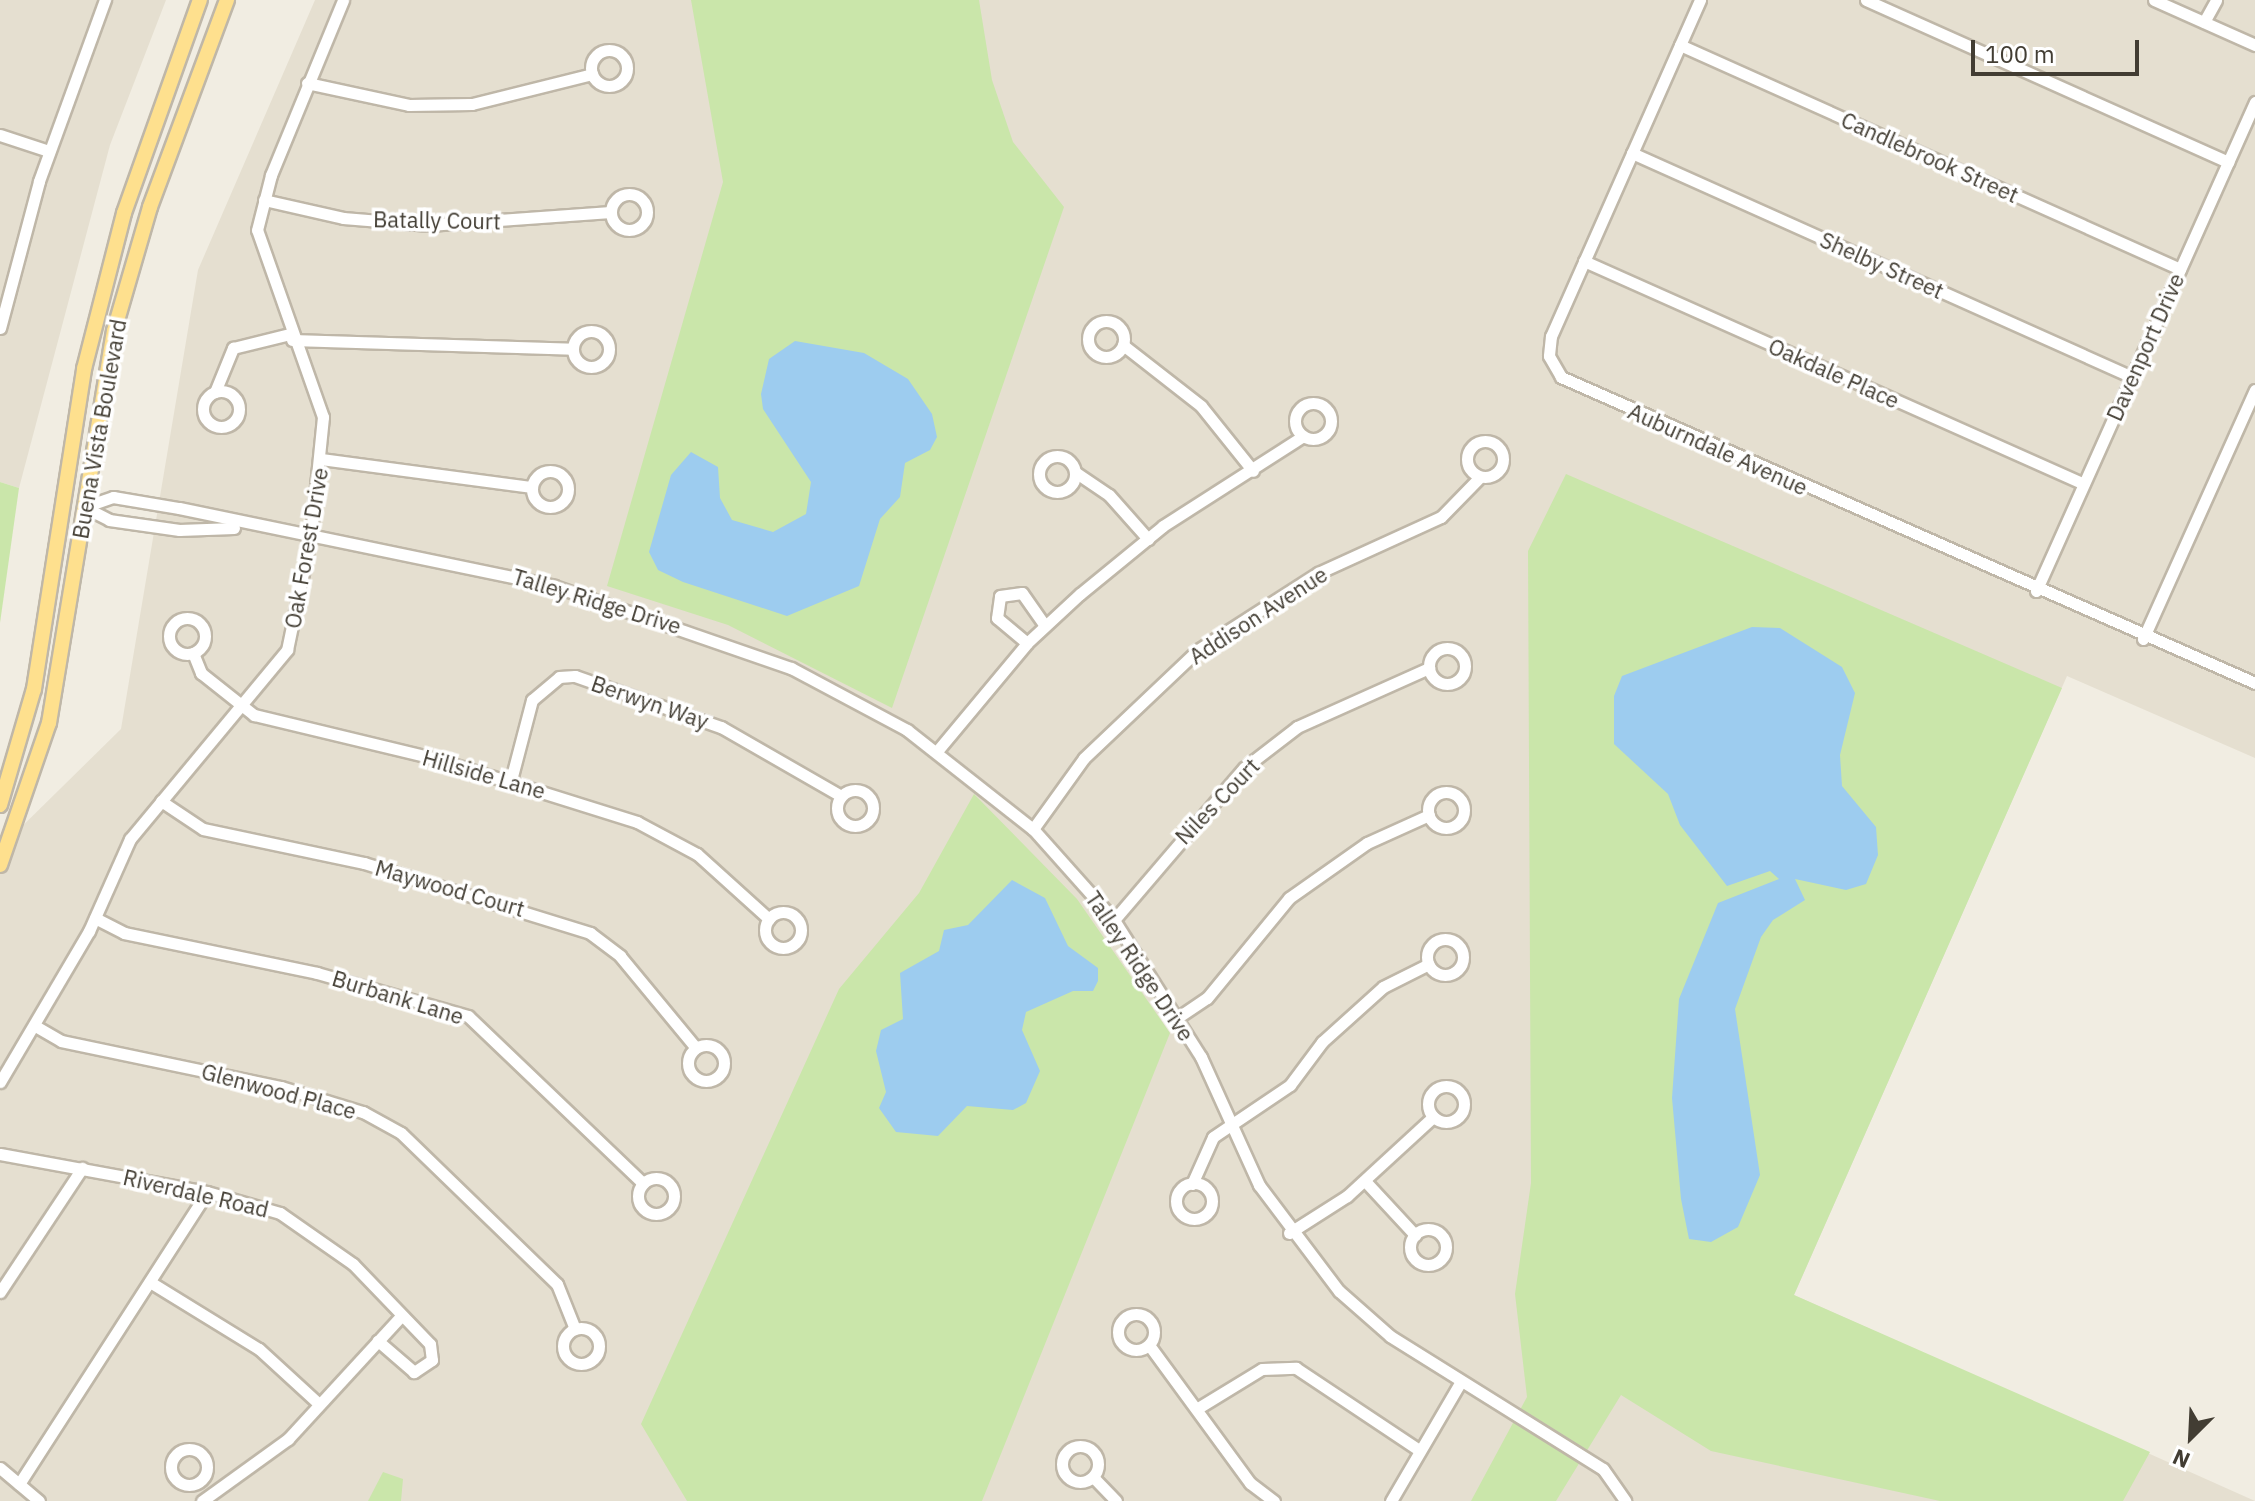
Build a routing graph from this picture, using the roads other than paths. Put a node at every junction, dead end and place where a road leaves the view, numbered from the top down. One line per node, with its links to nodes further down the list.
1 (105, 0): 16 (street)
2 (200, 0): 37 (main road, Buena Vista Boulevard)
3 (227, 0): 38 (main road, Buena Vista Boulevard)
4 (343, 0): 13 (street, Oak Forest Drive)
5 (1700, 0): 10 (street, Auburndale Avenue)
6 (1866, 0): 18 (street)
7 (2154, 0): 9 (street)
8 (2216, 0): 9 (street)
9 (2204, 22): 11 (street)
10 (1680, 45): 17 (street, Auburndale Avenue); 22 (street, Candlebrook Street)
11 (2255, 45)
12 (592, 74): 13 (street)
13 (307, 83): 19 (street, Oak Forest Drive)
14 (2255, 102): 18 (street, Davenport Drive)
15 (0, 135): 16 (street)
16 (49, 151): 23 (street)
17 (1632, 153): 21 (street, Auburndale Avenue); 27 (street, Shelby Street)
18 (2228, 162): 22 (street, Davenport Drive)
19 (264, 200): 20 (street, Batally Court); 24 (street, Oak Forest Drive)
20 (611, 212)
21 (1584, 261): 35 (street, Oakdale Place); 42 (street, Auburndale Avenue)
22 (2180, 269): 27 (street, Davenport Drive)
23 (0, 328)
24 (291, 337): 26 (street); 29 (street); 31 (street, Oak Forest Drive)
25 (1123, 345): 32 (street)
26 (573, 349)
27 (2132, 377): 35 (street, Davenport Drive)
28 (2255, 390): 44 (street)
29 (215, 392)
30 (1303, 436): 32 (street)
31 (321, 459): 36 (street); 40 (street, Oak Forest Drive)
32 (1253, 471): 41 (street)
33 (1075, 472): 41 (street)
34 (1480, 477): 56 (street, Addison Avenue)
35 (2084, 484): 42 (street, Davenport Drive)
36 (532, 487)
37 (59, 504): 38 (main road); 54 (main road, Buena Vista Boulevard)
38 (84, 507): 39 (street, Talley Ridge Drive); 39 (street, Talley Ridge Drive); 57 (main road, Buena Vista Boulevard)
39 (247, 527): 40 (street, Talley Ridge Drive)
40 (311, 535): 49 (street, Oak Forest Drive); 50 (street, Talley Ridge Drive)
41 (1148, 539): 43 (street)
42 (2036, 591): 44 (street, Auburndale Avenue)
43 (1044, 625): 45 (street); 45 (street)
44 (2143, 639): 48 (street, Auburndale Avenue)
45 (1027, 643): 50 (street)
46 (193, 653): 49 (street, Hillside Lane)
47 (1429, 668): 60 (street, Niles Court)
48 (2254, 680)
49 (242, 706): 51 (street, Hillside Lane); 53 (street, Oak Forest Drive)
50 (938, 750): 56 (street, Talley Ridge Drive)
51 (511, 780): 52 (street, Berwyn Way); 59 (street, Hillside Lane)
52 (841, 796)
53 (161, 801): 58 (street, Oak Forest Drive); 64 (street, Maywood Court)
54 (0, 805)
55 (1429, 815): 62 (street)
56 (1033, 829): 60 (street, Talley Ridge Drive)
57 (0, 865)
58 (95, 918): 63 (street, Oak Forest Drive); 71 (street, Burbank Lane)
59 (769, 919)
60 (1114, 920): 62 (street, Talley Ridge Drive)
61 (1429, 964): 67 (street)
62 (1177, 1018): 67 (street, Talley Ridge Drive)
63 (37, 1027): 65 (street, Oak Forest Drive); 79 (street, Glenwood Place)
64 (696, 1048)
65 (0, 1082)
66 (1433, 1117): 70 (street)
67 (1230, 1125): 72 (street); 74 (street, Talley Ridge Drive)
68 (0, 1154): 69 (street, Riverdale Road)
69 (82, 1168): 73 (street, Riverdale Road); 77 (street)
70 (1365, 1181): 74 (street); 75 (street)
71 (643, 1183)
72 (1192, 1184)
73 (207, 1192): 76 (street); 78 (street, Riverdale Road)
74 (1289, 1233): 82 (street, Talley Ridge Drive)
75 (1415, 1235)
76 (150, 1282): 83 (street); 89 (street)
77 (0, 1292)
78 (400, 1317): 80 (street); 80 (street)
79 (575, 1329)
80 (378, 1341): 83 (street)
81 (1149, 1345): 84 (street)
82 (1460, 1383): 85 (street); 95 (street, Talley Ridge Drive)
83 (319, 1404): 90 (street)
84 (1198, 1408): 85 (street); 93 (street)
85 (1419, 1450): 94 (street)
86 (0, 1468): 89 (street)
87 (1093, 1477): 92 (street)
88 (198, 1483): 90 (street)
89 (19, 1484): 91 (street)
90 (203, 1500)
91 (39, 1501)
92 (1116, 1501)
93 (1274, 1501)
94 (1391, 1501)
95 (1625, 1501)

